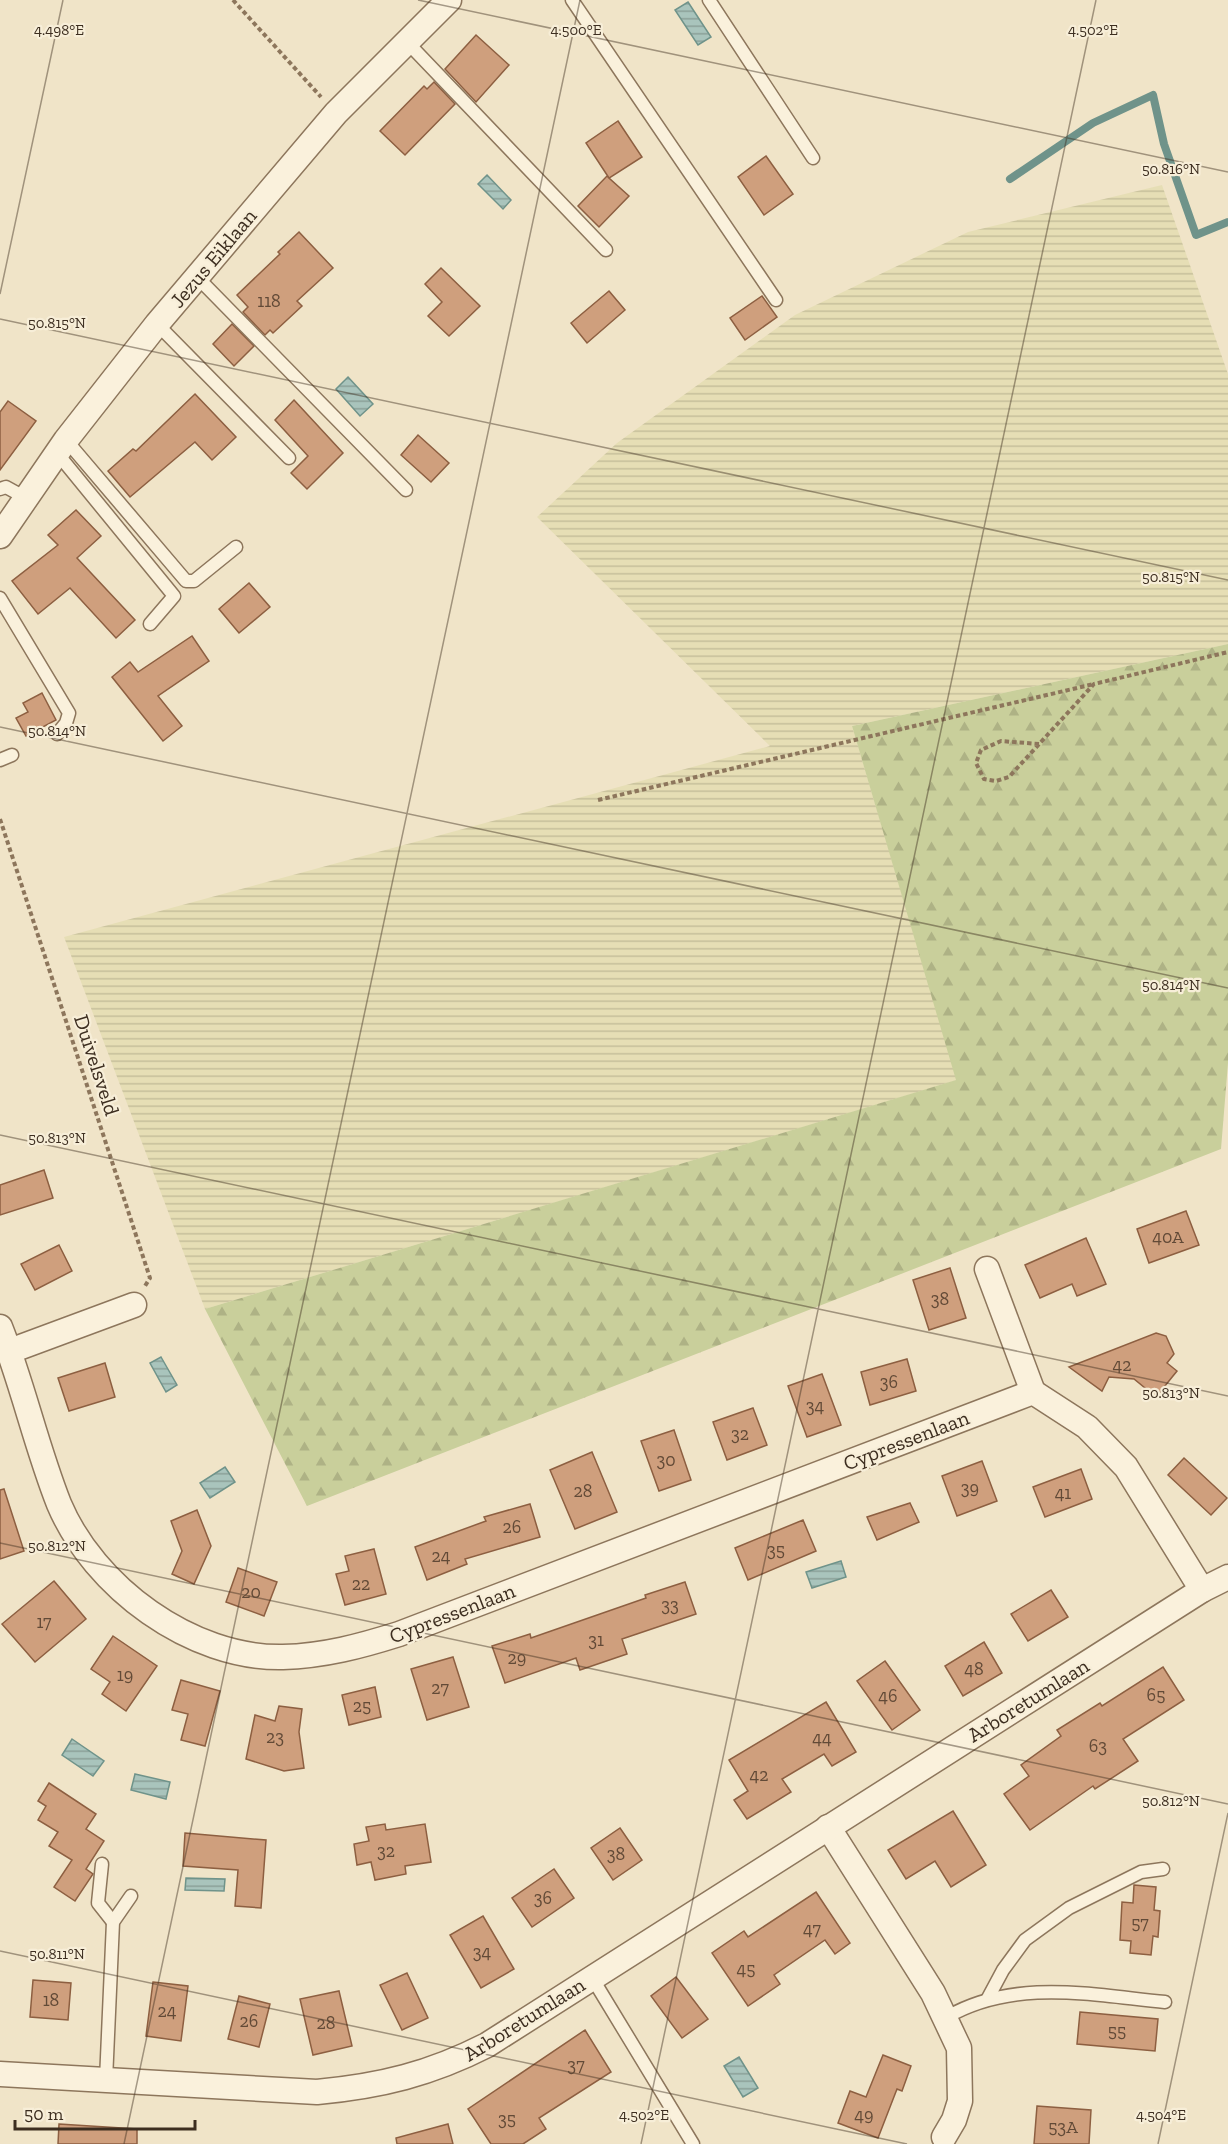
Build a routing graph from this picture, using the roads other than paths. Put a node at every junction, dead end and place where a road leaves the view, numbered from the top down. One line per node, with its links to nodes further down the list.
1 (449, 0): 4 (street, Jezus Eiklaan)
2 (572, 0): 8 (lane)
3 (710, 0): 5 (lane)
4 (407, 42): 6 (lane); 7 (street, Jezus Eiklaan)
5 (813, 158)
6 (606, 250)
7 (197, 277): 9 (street, Jezus Eiklaan); 13 (lane)
8 (776, 300)
9 (158, 324): 10 (street, Jezus Eiklaan); 11 (lane)
10 (61, 447): 14 (street, Jezus Eiklaan); 16 (lane); 18 (lane)
11 (289, 458)
12 (0, 489): 14 (lane)
13 (406, 490)
14 (26, 498): 15 (street, Jezus Eiklaan)
15 (0, 536)
16 (236, 547)
17 (0, 598): 19 (lane)
18 (150, 624)
19 (57, 734)
20 (12, 755): 21 (lane)
21 (0, 760)
22 (987, 1269): 26 (street)
23 (134, 1305): 25 (street)
24 (0, 1327): 25 (street, Cypressenlaan)
25 (9, 1351): 26 (street, Cypressenlaan)
26 (1033, 1392): 28 (street)
27 (1228, 1577): 28 (street, Arboretumlaan)
28 (1202, 1590): 29 (street, Arboretumlaan)
29 (828, 1827): 34 (street, Arboretumlaan); 37 (street)
30 (102, 1864): 33 (lane)
31 (1163, 1869): 35 (lane)
32 (131, 1896): 33 (lane)
33 (113, 1922): 39 (lane)
34 (591, 1976): 39 (street, Arboretumlaan); 41 (lane)
35 (988, 1998): 36 (lane); 37 (lane)
36 (1165, 2002)
37 (947, 2017): 40 (street)
38 (0, 2074): 39 (street, Arboretumlaan)
39 (106, 2080)
40 (944, 2137)
41 (693, 2144)

